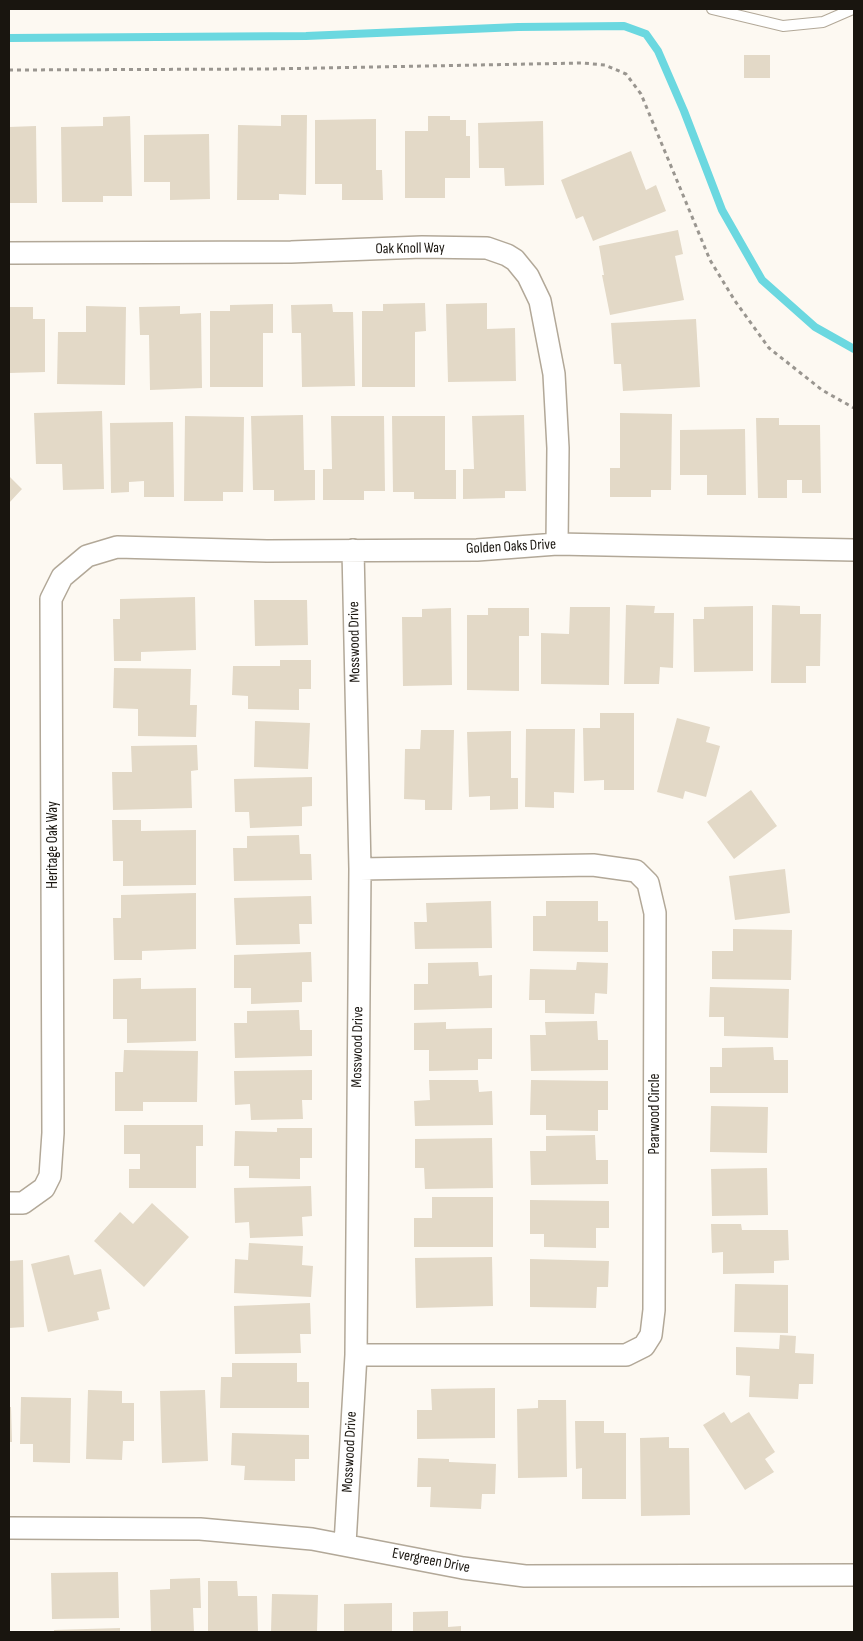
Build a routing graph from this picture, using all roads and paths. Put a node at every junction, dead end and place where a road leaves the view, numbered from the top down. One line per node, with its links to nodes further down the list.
1 (712, 9): 2 (lane)
2 (853, 9)
3 (9, 70): 5 (path)
4 (9, 253): 6 (street, Oak Knoll Way)
5 (854, 408)
6 (557, 544): 8 (street, Golden Oaks Drive); 9 (street, Golden Oaks Drive)
7 (168, 549): 8 (street, Golden Oaks Drive); 11 (street, Heritage Oak Way)
8 (353, 550): 10 (street, Mosswood Drive)
9 (854, 550)
10 (360, 869): 12 (street, Mosswood Drive); 12 (street, Pearwood Circle)
11 (9, 1203)
12 (356, 1355): 14 (street, Mosswood Drive)
13 (9, 1528): 14 (street, Evergreen Drive)
14 (345, 1544): 15 (street, Evergreen Drive)
15 (854, 1575)

